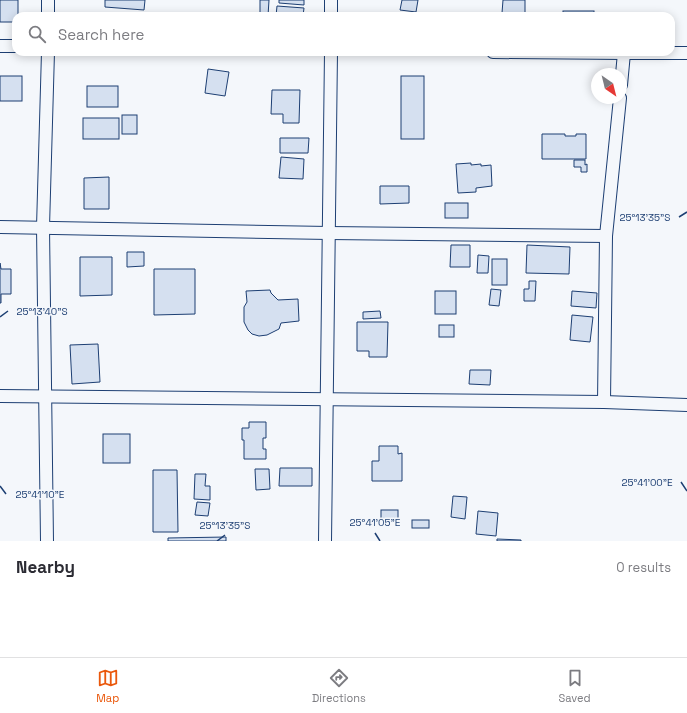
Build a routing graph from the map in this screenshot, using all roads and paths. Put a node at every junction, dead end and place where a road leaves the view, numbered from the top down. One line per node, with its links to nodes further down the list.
1 (48, 0): 3 (street)
2 (331, 0): 4 (street)
3 (48, 12)
4 (331, 12)
5 (0, 46): 6 (street)
6 (12, 46)
7 (675, 53): 8 (street)
8 (687, 53)
9 (48, 56): 15 (street)
10 (331, 56): 16 (street)
11 (624, 56): 12 (street)
12 (623, 68)
13 (619, 104): 17 (street)
14 (0, 227): 15 (street)
15 (43, 228): 16 (street); 19 (street)
16 (329, 233): 17 (street); 20 (street)
17 (606, 236): 21 (street)
18 (0, 396): 19 (street)
19 (45, 397): 20 (street); 23 (street)
20 (328, 400): 21 (street); 24 (street)
21 (604, 402): 22 (street)
22 (687, 405)
23 (47, 541)
24 (325, 541)

